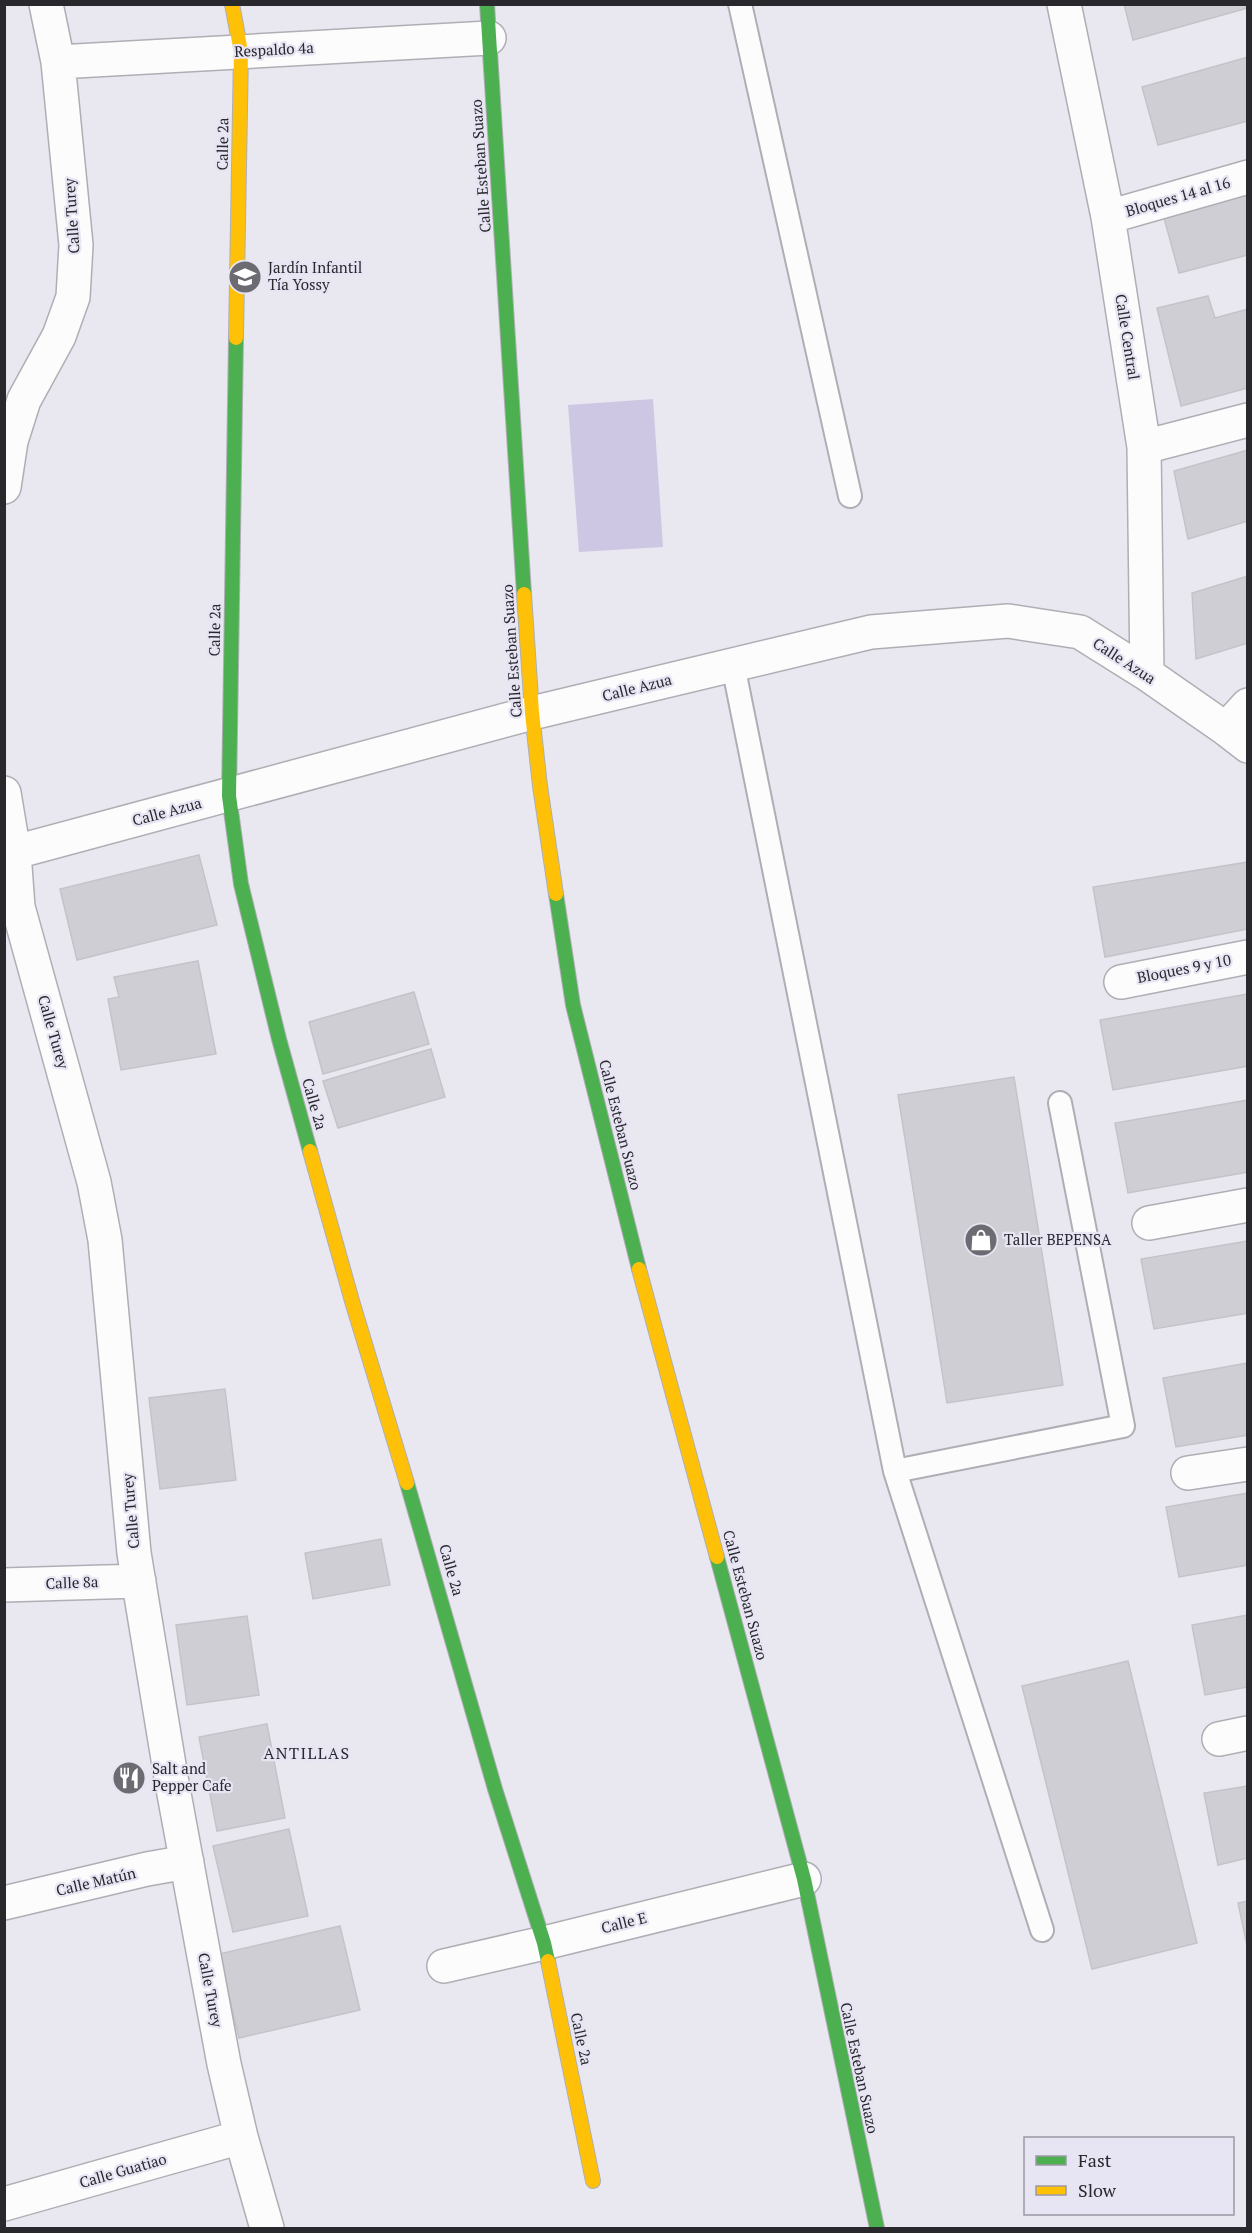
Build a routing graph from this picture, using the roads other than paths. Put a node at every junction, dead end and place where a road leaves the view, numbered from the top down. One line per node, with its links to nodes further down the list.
1 (46, 4): 8 (street, Calle Turey)
2 (232, 4): 7 (street, Calle 2a)
3 (487, 4): 6 (street, Calle Esteban Suazo)
4 (740, 4): 14 (lane)
5 (1064, 4): 10 (street, Calle Central)
6 (489, 38): 7 (street, Respaldo 4a); 18 (street, Calle Esteban Suazo)
7 (242, 52): 8 (street, Respaldo 4a); 21 (street, Calle 2a)
8 (58, 62): 13 (street, Calle Turey)
9 (1248, 177): 10 (street, Bloques 14 al 16)
10 (1108, 218): 12 (street, Calle Central)
11 (1248, 420): 12 (street)
12 (1144, 447): 16 (street, Calle Central)
13 (4, 487)
14 (850, 496)
15 (733, 665): 16 (street, Calle Azua); 18 (street, Calle Azua); 29 (lane)
16 (1147, 674): 19 (street, Calle Azua)
17 (1248, 705): 19 (street)
18 (532, 713): 21 (street, Calle Azua); 34 (street, Calle Esteban Suazo)
19 (1237, 738)
20 (4, 793): 22 (street, Calle Turey)
21 (229, 796): 22 (street, Calle Azua); 37 (street, Calle 2a)
22 (9, 854): 31 (street, Calle Turey)
23 (1248, 957): 24 (street, Bloques 9 y 10)
24 (1121, 982)
25 (1060, 1103): 29 (lane)
26 (1248, 1205): 27 (street)
27 (1149, 1223)
28 (1248, 1464): 30 (street)
29 (896, 1471): 36 (lane)
30 (1188, 1473)
31 (139, 1581): 32 (street, Calle 8a); 33 (street, Calle Turey)
32 (4, 1585)
33 (187, 1862): 35 (street, Calle Matún); 39 (street, Calle Turey)
34 (804, 1879): 37 (street, Calle E); 43 (street, Calle Esteban Suazo)
35 (4, 1904)
36 (1042, 1930)
37 (544, 1943): 38 (street, Calle E); 40 (street, Calle 2a)
38 (444, 1966)
39 (241, 2137): 41 (street, Calle Guatiao); 42 (street, Calle Turey)
40 (593, 2181)
41 (4, 2204)
42 (267, 2229)
43 (877, 2229)

